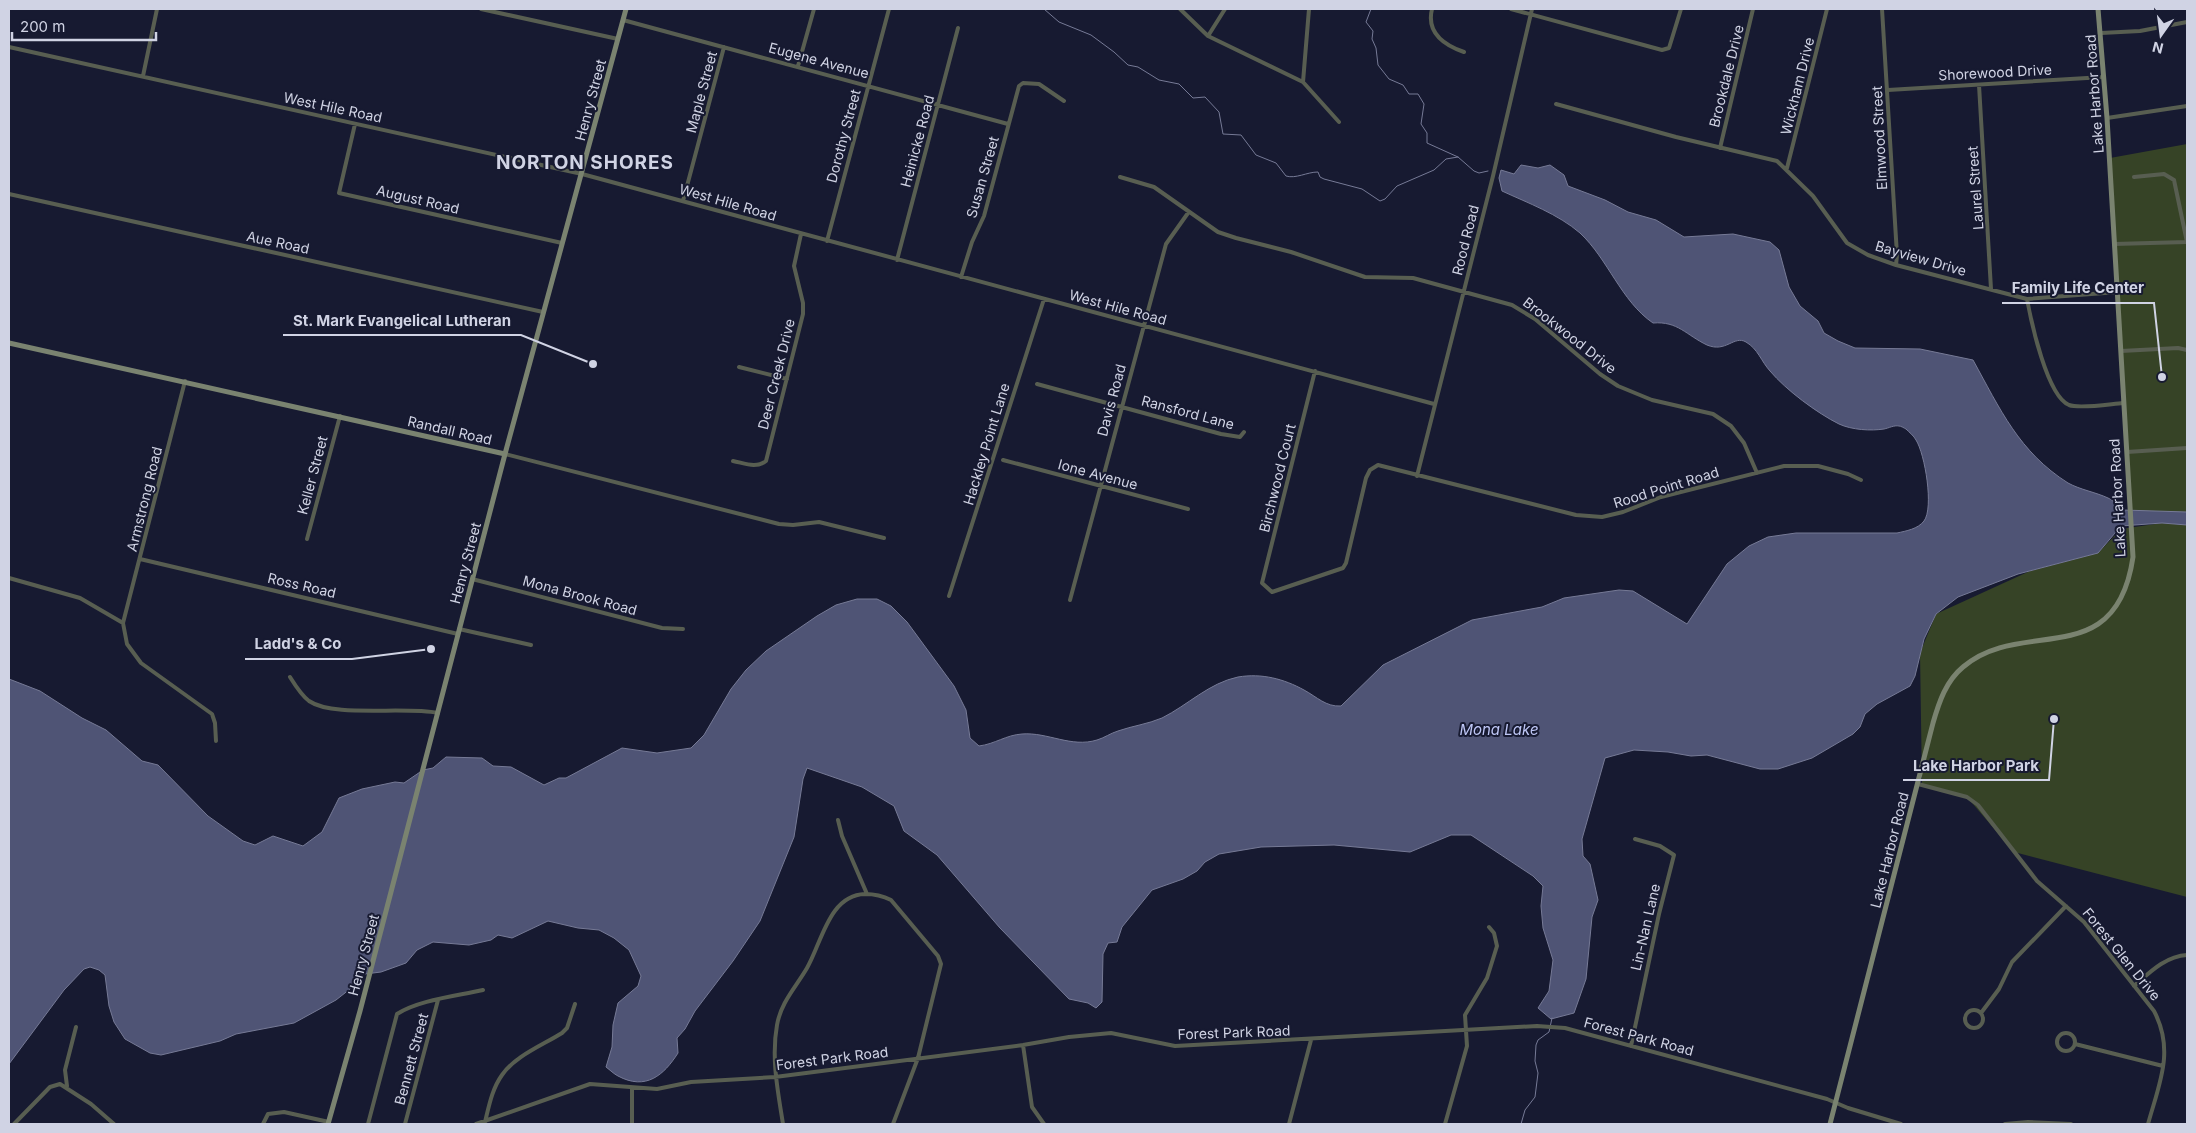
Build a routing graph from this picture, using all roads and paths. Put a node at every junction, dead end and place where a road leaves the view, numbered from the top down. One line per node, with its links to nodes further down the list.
1 (157, 9): 27 (street)
2 (481, 9): 22 (street)
3 (626, 9): 17 (street, Henry Street)
4 (814, 9): 26 (street)
5 (889, 9): 30 (street, Dorothy Street)
6 (1180, 9): 21 (street)
7 (1225, 9): 21 (street)
8 (1309, 9): 29 (street)
9 (1432, 9): 25 (street)
10 (1511, 9): 16 (street)
11 (1680, 9): 16 (street)
12 (1754, 9): 41 (street, Brookdale Drive)
13 (1827, 9): 42 (street, Wickham Drive)
14 (1882, 9): 32 (street, Elmwood Street)
15 (2098, 9): 20 (street, Lake Harbor Road)
16 (1531, 11): 58 (street, Rood Road)
17 (623, 20): 22 (street, Henry Street); 24 (street, Eugene Avenue)
18 (2187, 22): 20 (street)
19 (958, 28): 35 (street, Heinicke Road)
20 (2101, 33): 28 (street, Lake Harbor Road)
21 (1208, 36): 29 (street)
22 (618, 39): 43 (street, Henry Street)
23 (9, 47): 27 (street, West Hile Road)
24 (724, 47): 26 (street, Eugene Avenue); 47 (street, Maple Street)
25 (1464, 52)
26 (798, 66): 30 (street, Eugene Avenue)
27 (143, 76): 39 (street, West Hile Road)
28 (2104, 77): 31 (street, Shorewood Drive); 37 (street, Lake Harbor Road)
29 (1303, 82): 38 (street)
30 (869, 85): 35 (street, Eugene Avenue); 50 (street, Dorothy Street)
31 (1979, 85): 32 (street, Shorewood Drive); 57 (street, Laurel Street)
32 (1888, 90): 55 (street, Elmwood Street)
33 (1064, 101): 40 (street, Susan Street)
34 (1556, 104): 41 (street, Bayview Drive)
35 (939, 105): 40 (street, Eugene Avenue); 54 (street, Heinicke Road)
36 (2187, 106): 37 (street)
37 (2107, 118): 53 (street, Lake Harbor Road)
38 (1339, 122)
39 (355, 124): 43 (street, West Hile Road); 52 (street, August Road)
40 (1008, 124): 56 (street, Susan Street)
41 (1720, 148): 42 (street, Bayview Drive)
42 (1787, 168): 55 (street, Bayview Drive)
43 (582, 174): 47 (street, West Hile Road); 52 (street, Henry Street)
44 (1120, 177): 48 (street, Brookwood Drive)
45 (2134, 177): 51 (street)
46 (9, 194): 62 (street, Aue Road)
47 (683, 201): 49 (street, West Hile Road)
48 (1188, 213): 58 (street, Brookwood Drive); 63 (street, Davis Road)
49 (801, 234): 50 (street, West Hile Road); 69 (street, Deer Creek Drive)
50 (827, 241): 54 (street, West Hile Road)
51 (2187, 242): 53 (street)
52 (562, 243): 62 (street, Henry Street)
53 (2114, 244): 59 (street, Lake Harbor Road)
54 (897, 260): 56 (street, West Hile Road)
55 (1896, 265): 57 (street, Bayview Drive)
56 (961, 277): 60 (street, West Hile Road)
57 (1991, 289): 61 (street, Bayview Drive)
58 (1464, 290): 73 (street, Rood Road); 82 (street, Brookwood Drive)
59 (2118, 292): 61 (street, Bayview Drive); 66 (street, Lake Harbor Road)
60 (1044, 298): 63 (street, West Hile Road); 93 (street, Hackley Point Lane)
61 (2027, 299): 72 (street)
62 (543, 312): 79 (street, Henry Street)
63 (1142, 326): 68 (street, West Hile Road); 74 (street, Davis Road)
64 (9, 343): 70 (street, Randall Road)
65 (2187, 350): 66 (street)
66 (2121, 351): 72 (street, Lake Harbor Road)
67 (739, 367): 69 (street)
68 (1315, 372): 73 (street, West Hile Road); 84 (street, Birchwood Court)
69 (787, 379): 80 (street, Deer Creek Drive)
70 (185, 381): 75 (street, Randall Road); 90 (street, Armstrong Road)
71 (1037, 384): 74 (street, Ransford Lane)
72 (2123, 403): 78 (street, Lake Harbor Road)
73 (1434, 404): 83 (street, Rood Road)
74 (1121, 406): 76 (street, Ransford Lane); 86 (street, Davis Road)
75 (340, 416): 79 (street, Randall Road); 89 (street, Keller Street)
76 (1244, 432)
77 (2187, 448): 78 (street)
78 (2127, 452): 102 (street, Lake Harbor Road)
79 (505, 454): 88 (street, Randall Road); 92 (street, Henry Street)
80 (733, 460)
81 (1003, 460): 86 (street, Ione Avenue)
82 (1757, 473): 83 (street, Rood Point Road); 85 (street, Rood Point Road)
83 (1417, 476): 84 (street, Rood Point Road)
84 (1366, 478)
85 (1861, 480)
86 (1100, 486): 87 (street, Ione Avenue); 94 (street, Davis Road)
87 (1188, 509)
88 (884, 538)
89 (306, 539)
90 (140, 559): 95 (street, Armstrong Road); 97 (street, Ross Road)
91 (9, 578): 95 (street)
92 (472, 579): 96 (street, Mona Brook Road); 97 (street, Henry Street)
93 (950, 596)
94 (1070, 600)
95 (124, 622): 101 (street)
96 (683, 629)
97 (459, 631): 98 (street, Ross Road); 100 (street, Henry Street)
98 (531, 645)
99 (290, 677): 100 (street)
100 (438, 713): 127 (street, Henry Street)
101 (216, 741)
102 (1918, 784): 106 (street, Forest Glen Drive); 125 (street, Lake Harbor Road)
103 (838, 820): 105 (street)
104 (1636, 839): 119 (street, Lin-Nan Lane)
105 (867, 894): 120 (street); 122 (street)
106 (2066, 906): 109 (street, Forest Glen Drive); 113 (street)
107 (1489, 927): 115 (street)
108 (2187, 955): 109 (street)
109 (2134, 986): 121 (street, Forest Glen Drive)
110 (483, 990): 111 (street)
111 (438, 1000): 131 (street); 132 (street, Bennett Street)
112 (575, 1004): 126 (street)
113 (1981, 1013): 113 (street)
114 (76, 1027): 123 (street)
115 (1466, 1031): 116 (street, Forest Park Road); 119 (street, Forest Park Road); 139 (street)
116 (1311, 1040): 118 (street, Forest Park Road); 138 (street)
117 (2075, 1044): 117 (street); 121 (street)
118 (1023, 1045): 120 (street, Forest Park Road); 137 (street)
119 (1631, 1046): 125 (street, Forest Park Road)
120 (918, 1058): 122 (street, Forest Park Road); 136 (street)
121 (2163, 1066): 144 (street, Forest Glen Drive)
122 (775, 1077): 124 (street, Forest Park Road); 135 (street)
123 (67, 1086): 128 (street); 129 (street)
124 (632, 1088): 126 (street, Forest Park Road); 134 (street)
125 (1836, 1102): 140 (street, Lake Harbor Road); 141 (street, Forest Park Road)
126 (485, 1122): 133 (street, Forest Park Road)
127 (328, 1123): 130 (street)
128 (14, 1124)
129 (114, 1124)
130 (263, 1124)
131 (368, 1124)
132 (405, 1124)
133 (476, 1124)
134 (632, 1124)
135 (782, 1124)
136 (893, 1124)
137 (1044, 1124)
138 (1289, 1124)
139 (1445, 1124)
140 (1830, 1124)
141 (1901, 1124)
142 (2005, 1124): 143 (street)
143 (2071, 1124)
144 (2148, 1124)

